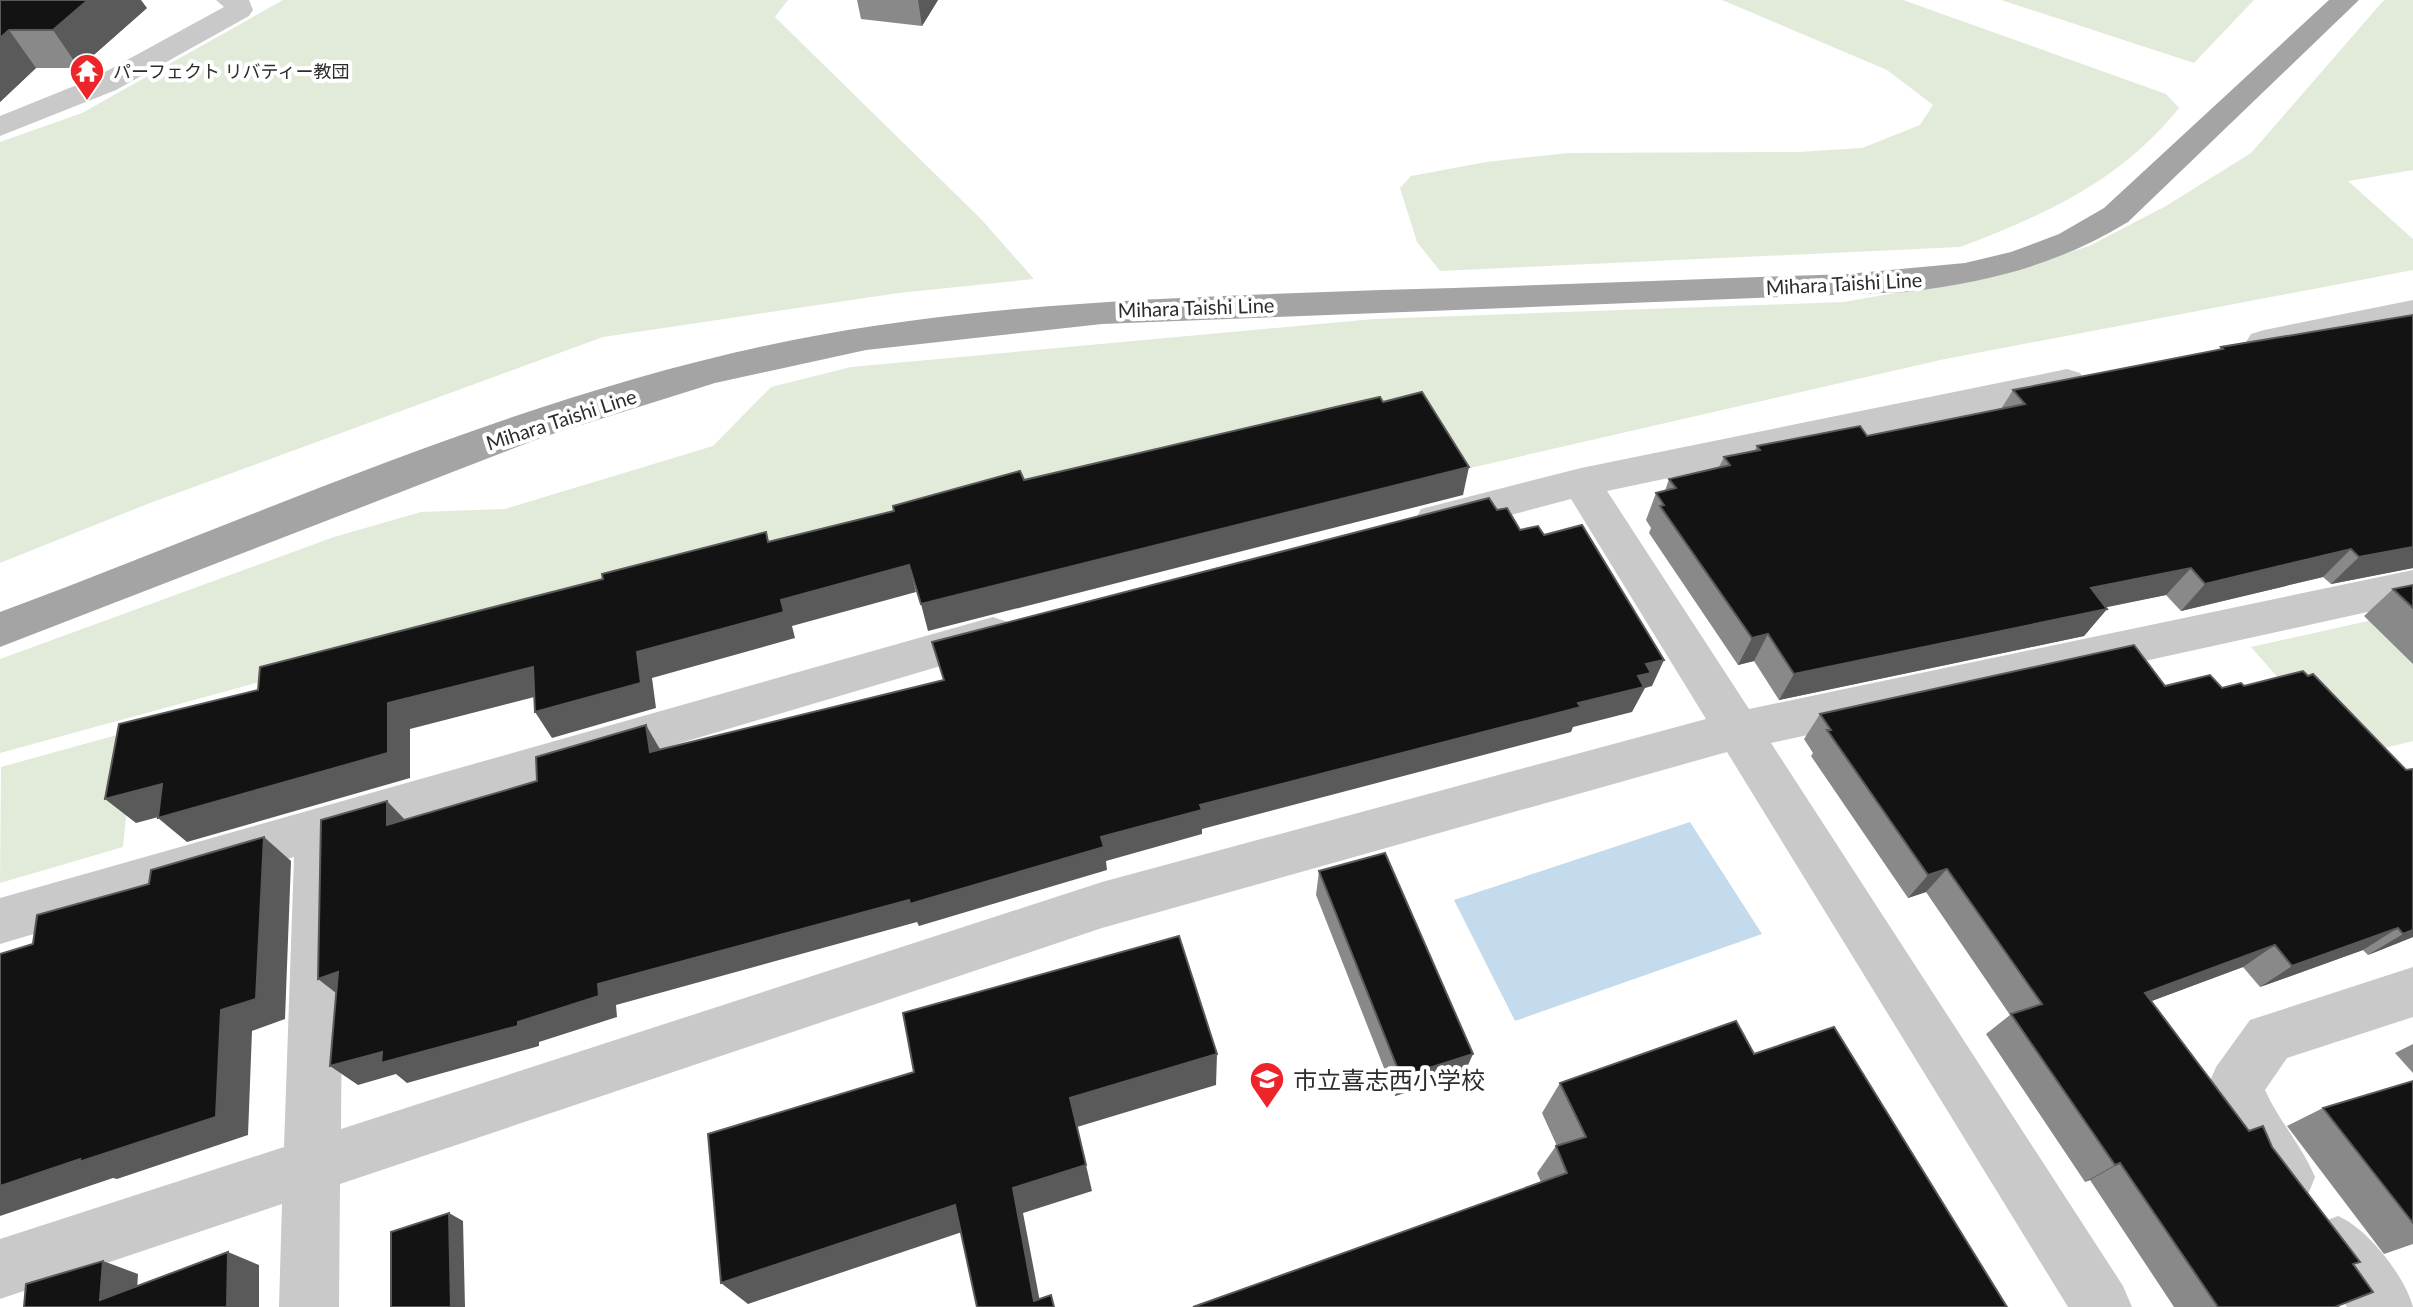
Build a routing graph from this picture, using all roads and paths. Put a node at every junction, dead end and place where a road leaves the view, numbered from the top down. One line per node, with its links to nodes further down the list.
1 (230, 0): 3 (street)
2 (2345, 0): 11 (main road, Mihara Taishi Line)
3 (0, 127)
4 (2413, 311): 5 (street)
5 (2228, 349)
6 (2105, 375): 7 (street)
7 (1581, 482): 8 (street); 12 (street)
8 (1397, 530)
9 (2413, 586): 12 (street)
10 (1031, 624): 13 (street)
11 (0, 630)
12 (1735, 731): 16 (street); 19 (street)
13 (319, 829): 14 (street); 16 (street)
14 (0, 921)
15 (2413, 992): 20 (street)
16 (311, 1166): 17 (street); 18 (street)
17 (0, 1269)
18 (309, 1307)
19 (2102, 1307)
20 (2384, 1307)

